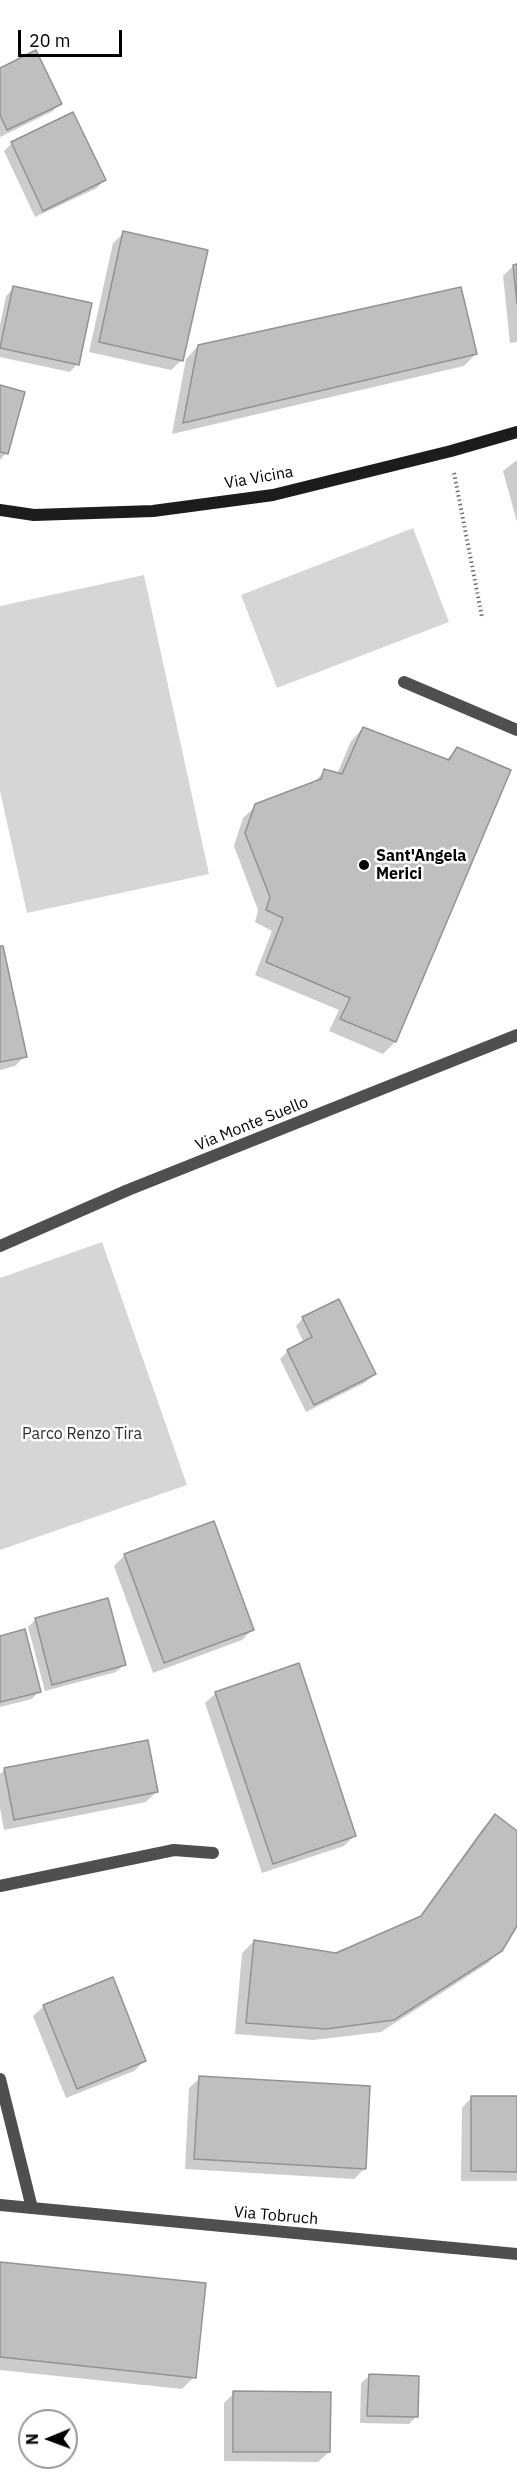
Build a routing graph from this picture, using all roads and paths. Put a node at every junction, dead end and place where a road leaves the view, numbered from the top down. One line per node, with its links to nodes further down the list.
1 (517, 432): 3 (street, Via Vicina)
2 (456, 485): 4 (path)
3 (0, 510)
4 (482, 617)
5 (404, 682): 6 (street)
6 (517, 730)
7 (517, 1035): 8 (street, Via Monte Suello)
8 (0, 1246)
9 (213, 1853): 10 (street)
10 (0, 1886)
11 (0, 2079): 13 (street)
12 (0, 2205): 13 (street, Via Tobruch)
13 (32, 2208): 14 (street, Via Tobruch)
14 (517, 2254)

